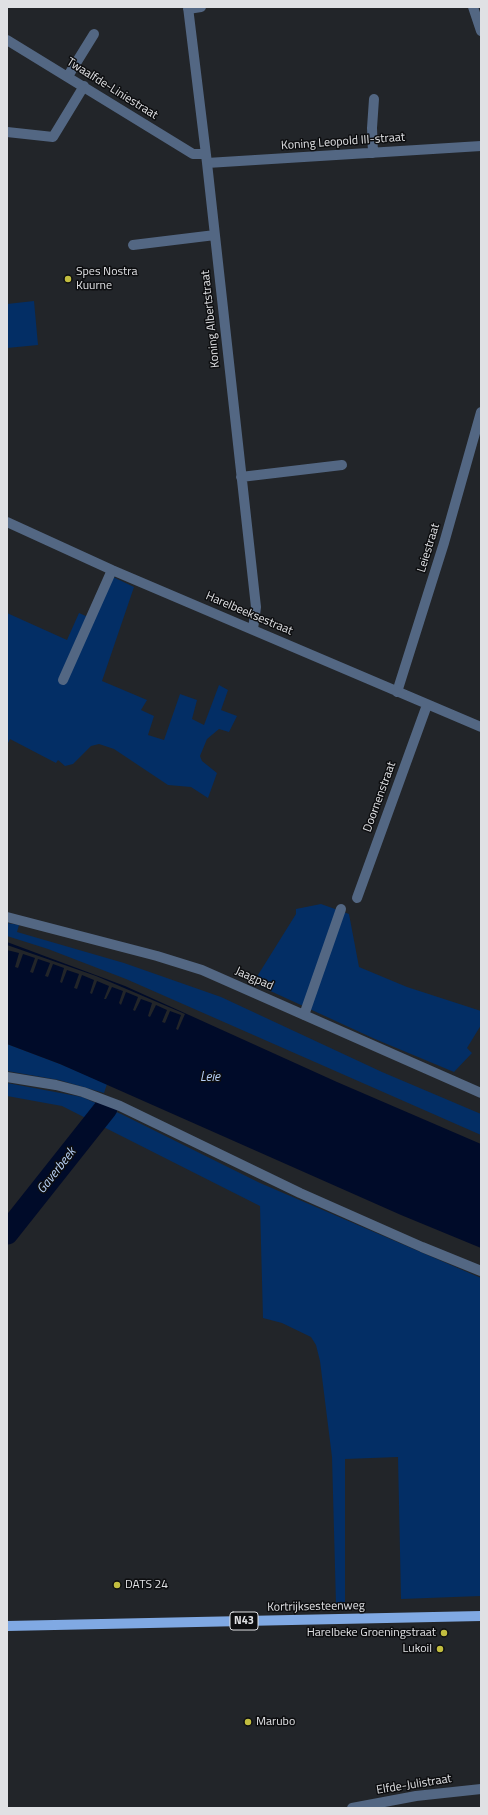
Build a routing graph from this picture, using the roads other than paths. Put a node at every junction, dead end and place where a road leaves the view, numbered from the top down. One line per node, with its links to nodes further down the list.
1 (202, 7): 3 (street)
2 (473, 7): 4 (street)
3 (188, 8): 13 (street, Koning Albertstraat)
4 (481, 31)
5 (94, 34): 7 (street)
6 (7, 40): 7 (street, Twaalfde-Liniestraat)
7 (68, 76): 8 (street, Twaalfde-Liniestraat)
8 (84, 86): 10 (street); 13 (street, Twaalfde-Liniestraat)
9 (374, 99): 12 (street)
10 (7, 132)
11 (481, 146): 12 (street, Koning Leopold III-straat)
12 (373, 153): 13 (street, Koning Leopold III-straat)
13 (206, 158): 14 (street, Koning Albertstraat)
14 (215, 235): 15 (street); 18 (street, Koning Albertstraat)
15 (133, 245)
16 (481, 412): 23 (street, Leiestraat)
17 (342, 465): 18 (street)
18 (241, 477): 21 (street, Koning Albertstraat)
19 (7, 522): 20 (street, Harelbeeksestraat)
20 (112, 570): 21 (street, Harelbeeksestraat); 22 (street)
21 (253, 629): 23 (street, Harelbeeksestraat)
22 (63, 680)
23 (397, 692): 24 (street, Harelbeeksestraat)
24 (427, 705): 25 (street, Harelbeeksestraat); 26 (street, Doornenstraat)
25 (481, 727)
26 (357, 898)
27 (341, 909): 29 (street)
28 (7, 917): 29 (street, Jaagpad)
29 (304, 1015): 31 (street, Jaagpad)
30 (7, 1076): 32 (street)
31 (481, 1093)
32 (481, 1271)
33 (481, 1616): 34 (main road, Kortrijksesteenweg / N43)
34 (7, 1626)
35 (481, 1789): 36 (street, Elfde-Julistraat)
36 (352, 1808)

